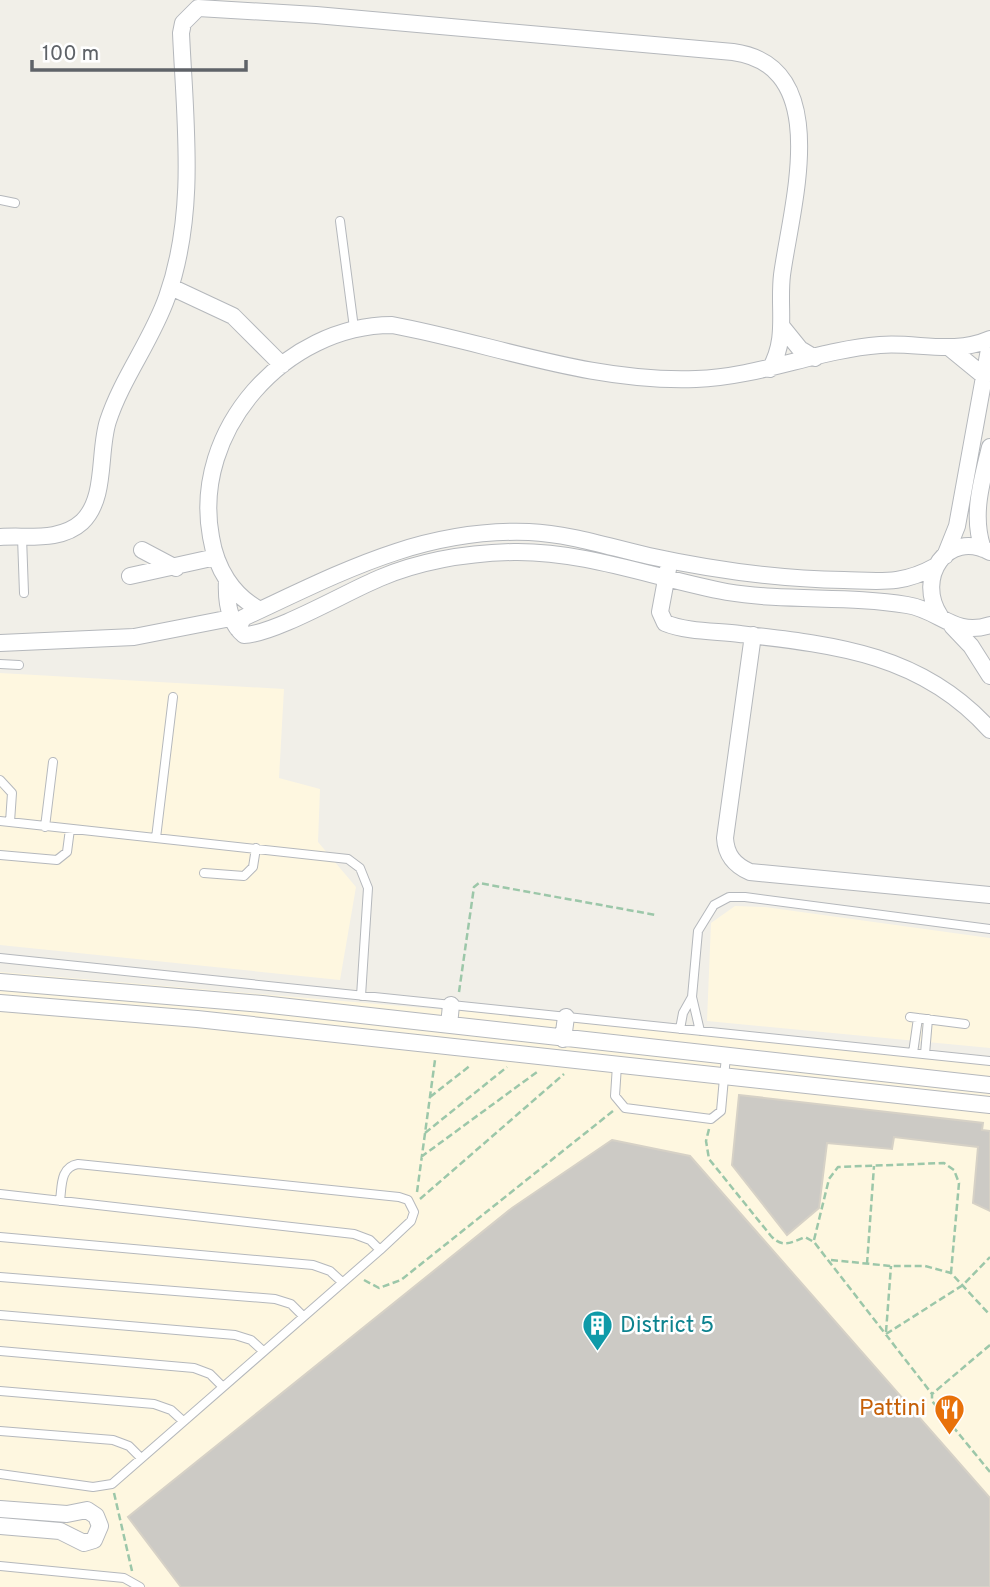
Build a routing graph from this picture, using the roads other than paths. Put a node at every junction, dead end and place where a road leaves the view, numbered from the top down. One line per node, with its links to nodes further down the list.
1 (0, 200): 2 (lane)
2 (15, 203)
3 (340, 221): 5 (lane)
4 (168, 294): 6 (street); 11 (street); 15 (street)
5 (354, 328): 11 (street); 12 (street)
6 (783, 328): 10 (street); 12 (street)
7 (990, 339): 9 (street)
8 (990, 344): 13 (street)
9 (951, 349): 10 (street); 13 (street)
10 (815, 358): 12 (street)
11 (282, 365): 20 (street)
12 (770, 369)
13 (984, 376): 23 (street)
14 (990, 447): 19 (street)
15 (22, 536): 16 (street); 28 (lane)
16 (0, 537)
17 (433, 540): 21 (street); 22 (street); 29 (street)
18 (142, 550): 24 (street)
19 (987, 550): 23 (street)
20 (216, 557): 24 (street); 27 (street)
21 (438, 559): 26 (street); 31 (street)
22 (669, 560): 23 (street); 26 (street)
23 (940, 561): 30 (street)
24 (176, 568): 25 (street)
25 (130, 576)
26 (666, 578): 30 (street); 33 (street)
27 (227, 580): 29 (street); 31 (street)
28 (24, 593)
29 (260, 610): 31 (street)
30 (945, 620): 32 (street); 37 (street)
31 (234, 623): 34 (street)
32 (990, 625)
33 (753, 635): 39 (street); 49 (street)
34 (0, 643)
35 (0, 664): 36 (lane)
36 (19, 665)
37 (990, 676)
38 (173, 697): 45 (lane)
39 (990, 730)
40 (53, 762): 43 (lane)
41 (0, 780): 42 (lane)
42 (5, 822): 43 (lane)
43 (45, 827): 44 (lane)
44 (70, 829): 45 (lane); 47 (lane)
45 (156, 838): 46 (lane)
46 (256, 848): 48 (lane); 53 (lane)
47 (0, 855)
48 (204, 873)
49 (990, 895)
50 (990, 929): 54 (lane)
51 (0, 958): 53 (lane)
52 (0, 982): 56 (street)
53 (361, 996): 57 (lane)
54 (692, 997): 63 (lane); 64 (lane)
55 (0, 1003): 62 (street)
56 (262, 1004): 61 (street); 62 (street)
57 (454, 1005): 58 (lane); 61 (street)
58 (566, 1017): 63 (lane); 65 (street)
59 (928, 1020): 60 (lane); 66 (lane); 67 (lane)
60 (965, 1024)
61 (449, 1025): 65 (street)
62 (261, 1026): 70 (street)
63 (680, 1029): 64 (lane)
64 (700, 1031): 66 (lane)
65 (564, 1039): 68 (street)
66 (913, 1053): 67 (lane)
67 (925, 1054): 69 (lane)
68 (726, 1056): 71 (street); 72 (lane)
69 (990, 1061)
70 (617, 1065): 72 (street); 72 (lane)
71 (827, 1066): 73 (street); 74 (street)
72 (724, 1077): 74 (street)
73 (990, 1085)
74 (825, 1088): 75 (street)
75 (990, 1105)
76 (0, 1195): 77 (lane)
77 (60, 1201): 79 (lane); 79 (lane)
78 (0, 1237): 81 (lane)
79 (380, 1250): 81 (lane)
80 (0, 1277): 83 (lane)
81 (341, 1282): 83 (lane)
82 (0, 1315): 85 (lane)
83 (303, 1316): 85 (lane)
84 (0, 1351): 86 (lane)
85 (263, 1352): 86 (lane)
86 (223, 1387): 88 (lane)
87 (0, 1391): 88 (lane)
88 (183, 1421): 90 (lane)
89 (0, 1431): 90 (lane)
90 (141, 1458): 91 (lane)
91 (0, 1474)
92 (0, 1509): 93 (street)
93 (0, 1526)
94 (0, 1566): 95 (lane)
95 (137, 1584)

